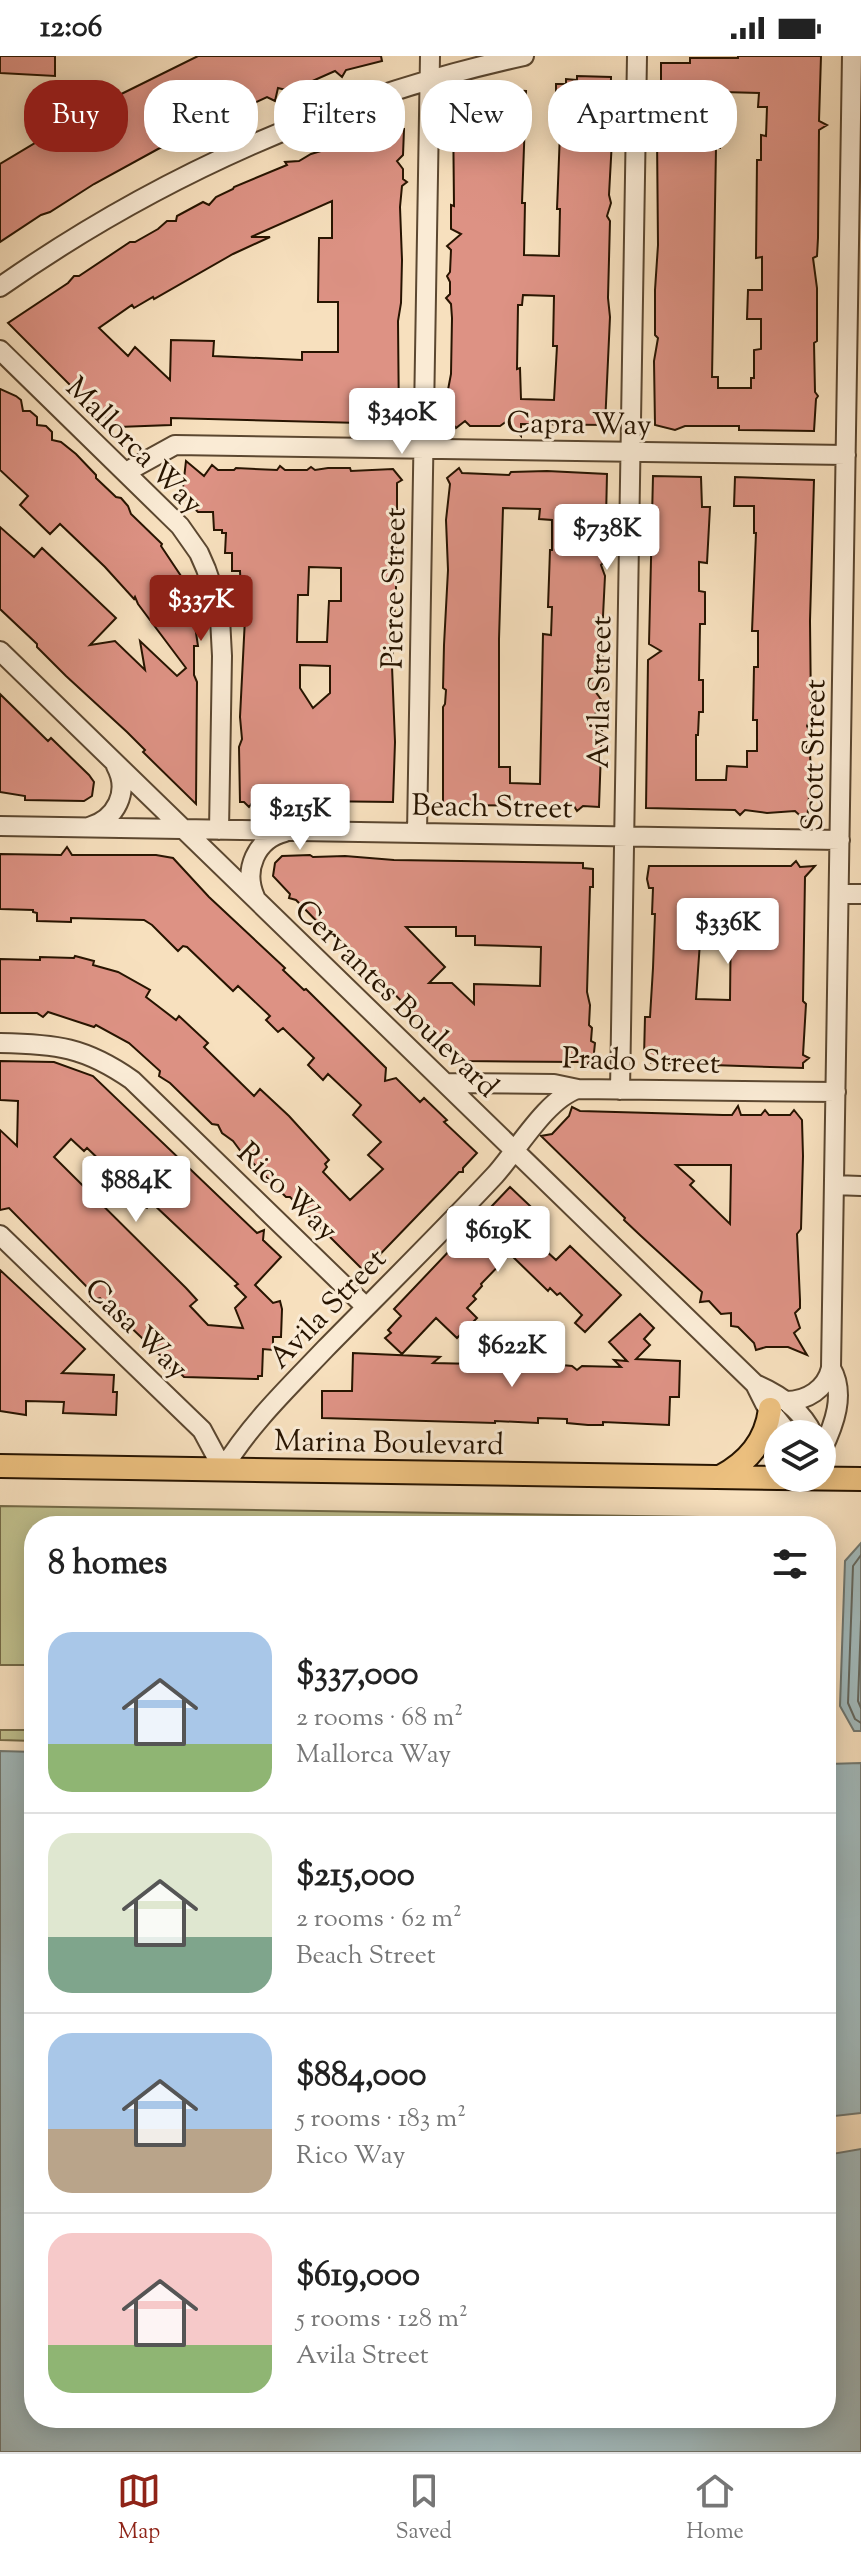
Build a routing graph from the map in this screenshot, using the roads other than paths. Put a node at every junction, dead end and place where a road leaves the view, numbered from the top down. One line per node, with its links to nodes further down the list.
1 (430, 56): 5 (street, Pierce Street)
2 (524, 56): 5 (street)
3 (637, 56): 12 (street, Avila Street)
4 (852, 56): 9 (street, Scott Street)
5 (429, 80)
6 (421, 83): 8 (street)
7 (428, 152): 11 (street, Pierce Street)
8 (0, 287)
9 (854, 313): 13 (street, Scott Street)
10 (0, 350): 14 (street, Mallorca Way)
11 (423, 449): 12 (street, Capra Way); 14 (street, Capra Way); 23 (street, Pierce Street)
12 (630, 452): 13 (street, Capra Way); 24 (street, Avila Street)
13 (846, 455): 15 (street, Scott Street)
14 (126, 472): 21 (street, Mallorca Way)
15 (852, 603): 25 (street, Scott Street)
16 (0, 651): 17 (street, Cervantes Boulevard)
17 (112, 760): 19 (street); 20 (street, Cervantes Boulevard)
18 (0, 826): 19 (street, Beach Street)
19 (85, 828): 20 (street, Beach Street)
20 (183, 829): 21 (street, Beach Street); 28 (street, Cervantes Boulevard)
21 (219, 830): 22 (street, Beach Street)
22 (290, 831): 23 (street, Beach Street); 28 (street)
23 (417, 833): 24 (street, Beach Street)
24 (624, 837): 25 (street, Beach Street); 32 (street, Avila Street)
25 (840, 840): 26 (street, Scott Street)
26 (839, 894): 27 (street); 33 (street, Scott Street)
27 (861, 894)
28 (259, 902): 30 (street, Cervantes Boulevard)
29 (0, 1043): 38 (street, Rico Way)
30 (445, 1083): 31 (street, Prado Street); 34 (street, Cervantes Boulevard)
31 (578, 1089): 32 (street, Prado Street); 34 (street, Avila Street)
32 (620, 1090): 33 (street, Prado Street)
33 (836, 1092): 35 (street, Scott Street)
34 (514, 1150): 38 (street, Avila Street); 40 (street, Cervantes Boulevard)
35 (834, 1185): 36 (street); 39 (street, Scott Street)
36 (861, 1186)
37 (0, 1235): 45 (street, Casa Way)
38 (366, 1307): 45 (street, Avila Street)
39 (831, 1368): 40 (street); 43 (street, Scott Street)
40 (778, 1405): 41 (street, Cervantes Boulevard); 42 (street, Cervantes Boulevard); 46 (main road)
41 (784, 1420)
42 (802, 1420)
43 (835, 1420)
44 (0, 1466): 45 (main road, Marina Boulevard)
45 (223, 1469): 46 (main road, Marina Boulevard)
46 (720, 1477): 47 (main road, Marina Boulevard)
47 (764, 1478)
48 (836, 1479): 49 (main road, Marina Boulevard)
49 (861, 1479)

